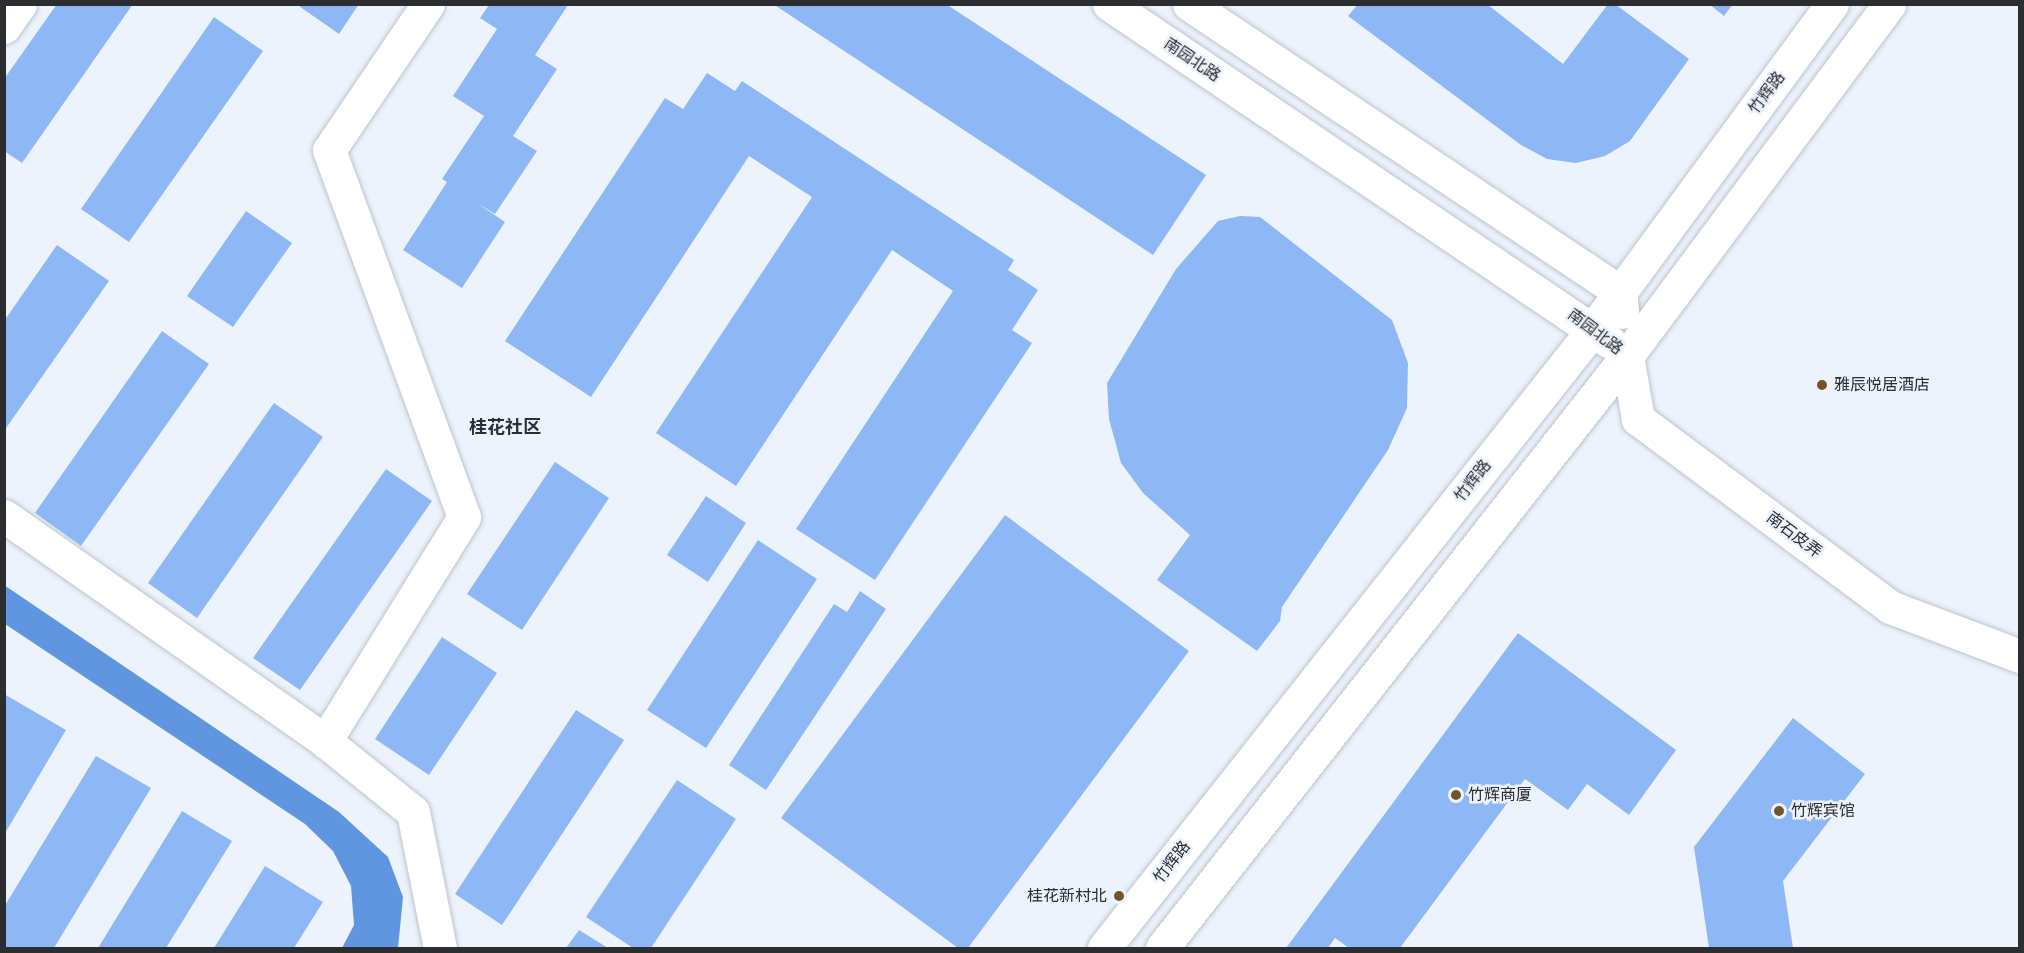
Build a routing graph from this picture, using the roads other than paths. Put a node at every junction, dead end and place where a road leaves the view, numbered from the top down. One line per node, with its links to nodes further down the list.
1 (20, 4): 7 (main road)
2 (428, 4): 13 (main road)
3 (1109, 4): 9 (main road, 南园北路)
4 (1189, 4): 8 (main road)
5 (1832, 4): 8 (main road, 竹辉路)
6 (1889, 4): 10 (main road)
7 (4, 27)
8 (1620, 292): 9 (main road, 竹辉路); 10 (main road, 南园北路)
9 (1594, 328): 10 (main road, 南园北路); 15 (main road, 竹辉路)
10 (1627, 356): 12 (main road, 南石皮弄); 16 (main road)
11 (4, 516): 13 (main road)
12 (2019, 656)
13 (325, 741): 14 (main road)
14 (440, 948)
15 (1104, 948)
16 (1162, 948)

